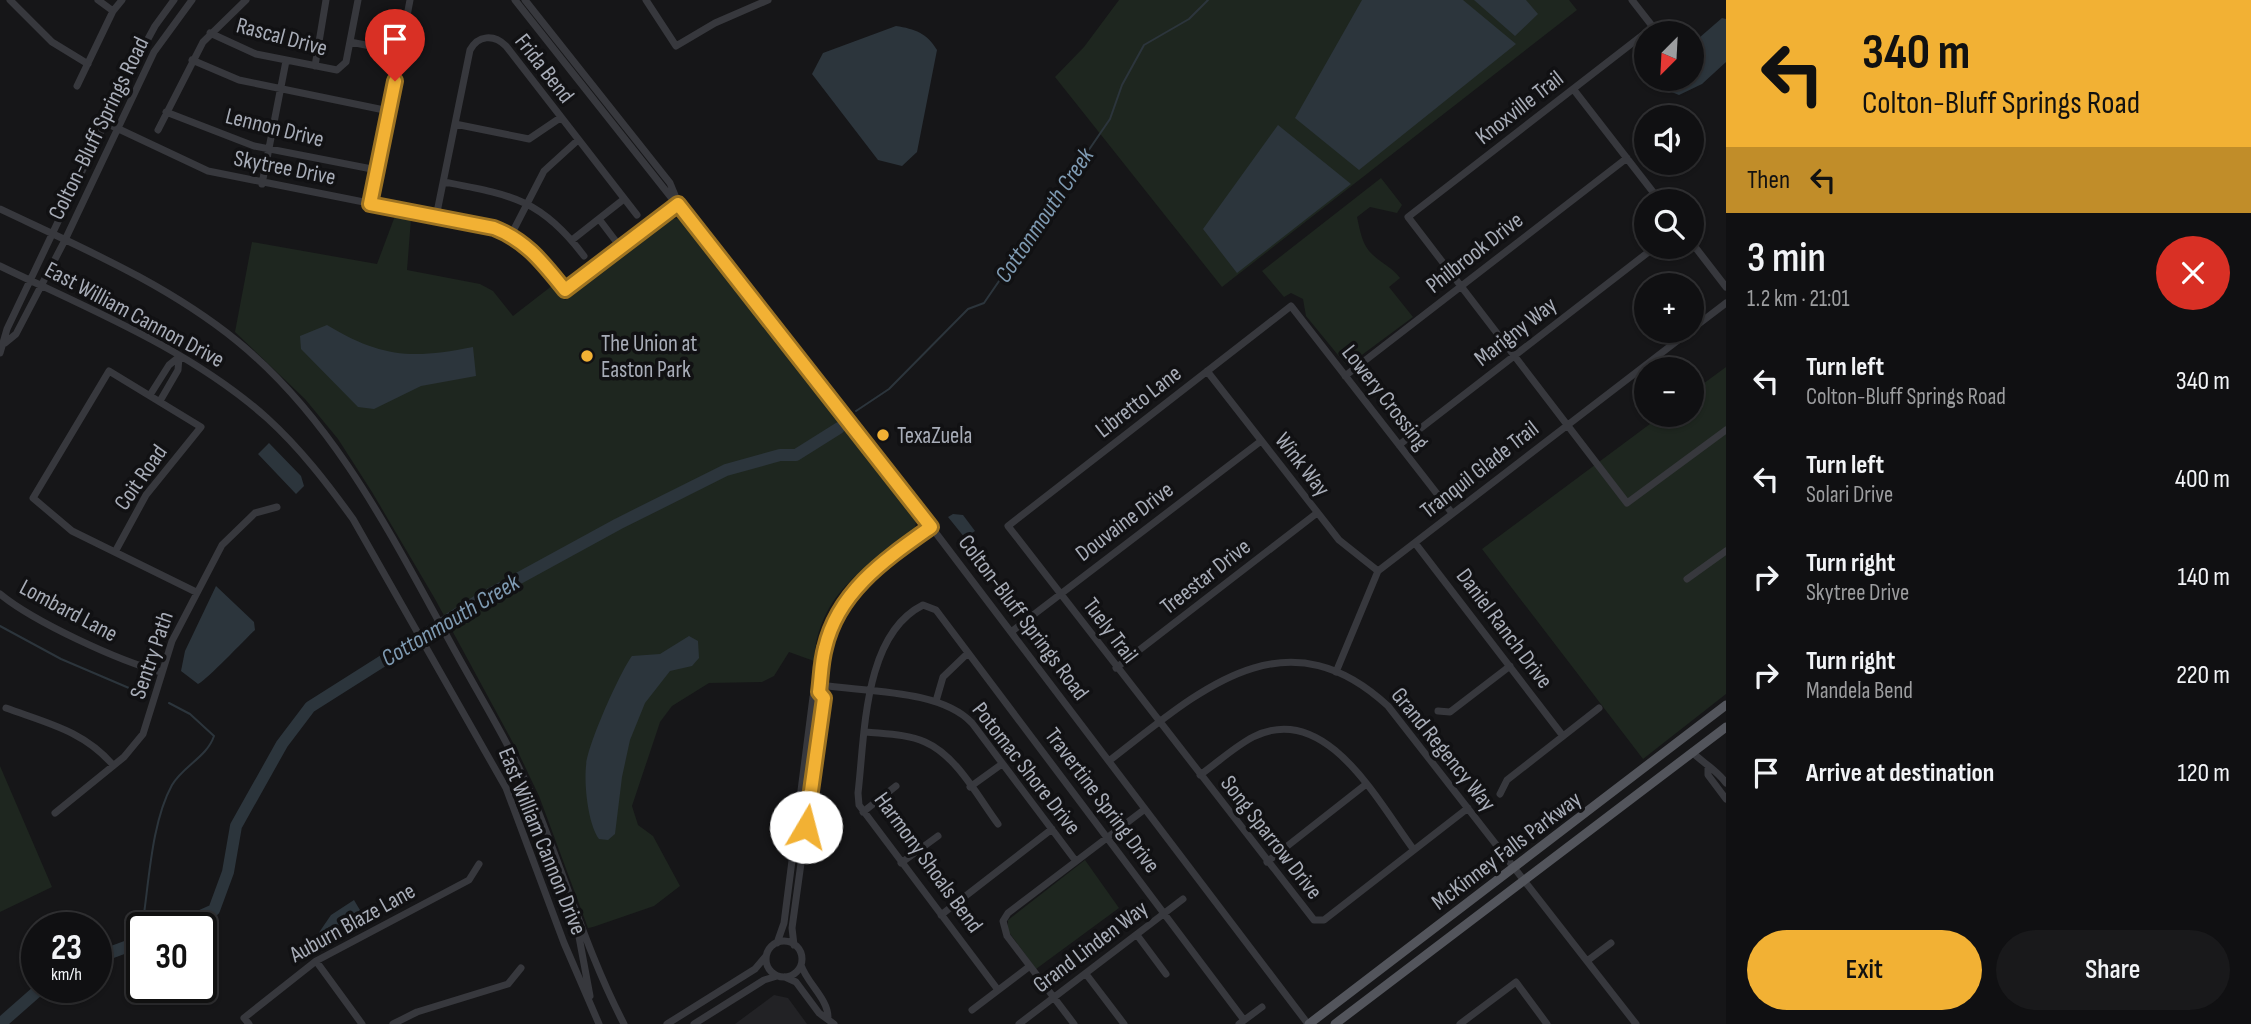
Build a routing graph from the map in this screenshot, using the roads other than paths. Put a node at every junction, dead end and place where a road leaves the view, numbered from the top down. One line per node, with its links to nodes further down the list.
1 (10, 0): 22 (street)
2 (98, 0): 16 (street)
3 (122, 0): 16 (street)
4 (192, 0): 15 (street, Colton-Bluff Springs Road)
5 (246, 0): 17 (street)
6 (326, 0): 23 (street)
7 (358, 0): 18 (street)
8 (410, 0): 19 (street)
9 (515, 0): 44 (street, Colton-Bluff Springs Road)
10 (526, 0): 44 (street, Colton-Bluff Springs Road)
11 (646, 0): 12 (street)
12 (768, 0)
13 (1632, 0): 26 (street, Knoxville Trail)
14 (172, 1): 15 (street); 30 (street, Colton-Bluff Springs Road)
15 (182, 10): 32 (street, Colton-Bluff Springs Road)
16 (113, 11): 22 (street)
17 (210, 33): 20 (street); 21 (street, Rascal Drive)
18 (350, 42): 19 (street); 23 (street, Rascal Drive)
19 (402, 52): 27 (street)
20 (192, 60): 25 (street); 28 (street)
21 (286, 61): 23 (street, Rascal Drive); 25 (street)
22 (88, 65): 24 (street)
23 (315, 66)
24 (77, 86)
25 (281, 88): 27 (street); 35 (street)
26 (1574, 90): 36 (street); 60 (street, Knoxville Trail)
27 (389, 111): 37 (street)
28 (166, 112): 33 (street); 35 (street, Lennon Drive)
29 (560, 118): 31 (street); 31 (street, Frida Bend); 34 (street, Frida Bend)
30 (106, 123): 32 (street, Skytree Drive); 49 (street, Colton-Bluff Springs Road)
31 (455, 124): 38 (street, Frida Bend)
32 (117, 129): 39 (street, Skytree Drive); 51 (street, Colton-Bluff Springs Road)
33 (158, 130)
34 (578, 140): 41 (street, Frida Bend); 42 (street)
35 (269, 149): 37 (street, Lennon Drive); 39 (street)
36 (1627, 158): 40 (street); 60 (street, Philbrook Drive)
37 (377, 170): 43 (street)
38 (444, 183): 42 (street); 47 (street, Frida Bend)
39 (262, 184): 43 (street, Skytree Drive)
40 (1651, 189)
41 (624, 199): 46 (street, Frida Bend); 48 (street)
42 (527, 203): 50 (street); 52 (street)
43 (370, 204): 47 (street, Skytree Drive)
44 (678, 204): 53 (street); 81 (street, Colton-Bluff Springs Road)
45 (0, 209): 49 (street, East William Cannon Drive)
46 (637, 215)
47 (436, 217): 50 (street, Skytree Drive)
48 (599, 219): 52 (street); 53 (street)
49 (53, 234): 51 (street, East William Cannon Drive); 58 (street)
50 (511, 235): 53 (street, Skytree Drive)
51 (65, 240): 59 (street); 136 (street, East William Cannon Drive)
52 (572, 240): 54 (street)
53 (621, 248)
54 (584, 256)
55 (1640, 259): 68 (street, Marigny Way)
56 (1704, 259): 61 (street)
57 (0, 266): 58 (street, East William Cannon Drive)
58 (31, 281): 59 (street, East William Cannon Drive); 65 (street)
59 (41, 285): 65 (street); 159 (street, East William Cannon Drive)
60 (1462, 286): 68 (street); 70 (street, Philbrook Drive)
61 (1726, 287)
62 (1726, 303): 64 (street, Tranquil Glade Trail)
63 (1291, 306): 69 (street, Libretto Lane); 70 (street, Lowery Crossing)
64 (1704, 320)
65 (2, 342): 67 (street)
66 (1674, 343): 73 (street, Tranquil Glade Trail)
67 (0, 353)
68 (1516, 355): 73 (street); 76 (street, Marigny Way)
69 (1207, 372): 75 (street, Wink Way); 80 (street, Libretto Lane)
70 (1345, 376): 76 (street, Lowery Crossing)
71 (150, 395): 72 (street); 72 (street); 84 (street)
72 (160, 401): 84 (street, Coit Road)
73 (1569, 424): 74 (street); 79 (street, Tranquil Glade Trail)
74 (1726, 430)
75 (1261, 441): 78 (street, Wink Way); 89 (street, Douvaine Drive)
76 (1399, 445): 79 (street, Lowery Crossing)
77 (277, 507): 87 (street, Sentry Path)
78 (1317, 513): 85 (street, Wink Way); 94 (street, Treestar Drive)
79 (1452, 513): 82 (street, Tranquil Glade Trail)
80 (1008, 526): 89 (street, Tuely Trail)
81 (931, 527): 91 (street, Colton-Bluff Springs Road); 97 (street)
82 (1415, 543): 85 (street, Tranquil Glade Trail); 93 (street, Daniel Ranch Drive)
83 (1726, 551): 86 (street)
84 (115, 552): 87 (street)
85 (1378, 571): 96 (street)
86 (1687, 579)
87 (196, 592): 95 (street, Sentry Path)
88 (0, 594): 95 (street, Lombard Lane)
89 (1060, 595): 91 (street, Douvaine Drive); 94 (street, Tuely Trail)
90 (929, 606): 92 (street, Travertine Spring Drive); 98 (street, Harmony Shoals Bend)
91 (1011, 632): 110 (street, Colton-Bluff Springs Road)
92 (968, 653): 99 (street); 128 (street, Travertine Spring Drive)
93 (1510, 666): 103 (street); 107 (street, Daniel Ranch Drive)
94 (1116, 668): 104 (street, Tuely Trail)
95 (161, 672): 112 (street, Sentry Path)
96 (1336, 672): 104 (street, Grand Regency Way); 121 (street, Grand Regency Way)
97 (819, 688): 98 (street, Potomac Shore Drive); 141 (street); 143 (street)
98 (872, 692): 99 (street, Potomac Shore Drive); 106 (street, Harmony Shoals Bend)
99 (936, 701): 111 (street, Potomac Shore Drive)
100 (1726, 705): 108 (main road, McKinney Falls Parkway)
101 (6, 708): 112 (street)
102 (1599, 708): 107 (street)
103 (1438, 711)
104 (1159, 723): 110 (street, Grand Regency Way); 114 (street, Song Sparrow Drive)
105 (1726, 727): 109 (main road, McKinney Falls Parkway)
106 (866, 732): 118 (street); 123 (street, Harmony Shoals Bend)
107 (1563, 736): 119 (street)
108 (1681, 740): 109 (main road); 134 (main road, McKinney Falls Parkway)
109 (1692, 752): 113 (street); 135 (main road, McKinney Falls Parkway)
110 (1109, 761): 122 (street, Colton-Bluff Springs Road)
111 (1002, 764): 118 (street); 126 (street, Potomac Shore Drive)
112 (113, 765): 124 (street, Sentry Path)
113 (1708, 768): 115 (street); 120 (street)
114 (1200, 775): 116 (street); 131 (street, Song Sparrow Drive)
115 (1726, 783)
116 (1365, 785): 129 (street); 131 (street)
117 (896, 786): 123 (street)
118 (970, 787): 125 (street)
119 (1500, 794)
120 (1726, 799)
121 (1468, 808): 129 (street, Song Sparrow Drive); 134 (street, Grand Regency Way)
122 (1145, 809): 128 (street); 170 (street, Colton-Bluff Springs Road)
123 (863, 812): 133 (street, Harmony Shoals Bend)
124 (55, 813)
125 (998, 824)
126 (1052, 829): 130 (street, Potomac Shore Drive); 139 (street)
127 (938, 835): 133 (street)
128 (1109, 837): 130 (street); 138 (street, Travertine Spring Drive)
129 (1414, 850): 131 (street, Song Sparrow Drive)
130 (1075, 860): 148 (street)
131 (1267, 862)
132 (479, 863): 145 (street, Auburn Blaze Lane)
133 (901, 863): 139 (street, Harmony Shoals Bend)
134 (1515, 868): 135 (street); 170 (main road, McKinney Falls Parkway)
135 (1524, 880): 146 (street); 171 (main road, McKinney Falls Parkway)
136 (567, 886): 159 (street, East William Cannon Drive); 164 (street, East William Cannon Drive)
137 (1183, 899): 138 (street, Grand Linden Way)
138 (1164, 914): 140 (street, Grand Linden Way); 160 (street, Travertine Spring Drive)
139 (941, 915): 153 (street, Harmony Shoals Bend)
140 (1137, 935): 150 (street, Grand Linden Way); 151 (street)
141 (777, 943): 143 (street); 144 (street)
142 (1611, 943): 146 (street)
143 (794, 945): 147 (street)
144 (766, 956): 152 (street); 165 (street)
145 (316, 961): 158 (street, Auburn Blaze Lane); 162 (street)
146 (1587, 961): 174 (street)
147 (801, 965): 152 (street); 157 (street)
148 (1030, 967): 153 (street); 154 (street)
149 (521, 968): 163 (street)
150 (1086, 974): 154 (street, Grand Linden Way); 169 (street)
151 (1166, 974)
152 (781, 977): 157 (street); 166 (street)
153 (998, 990): 156 (street)
154 (1054, 998): 161 (street, Grand Linden Way); 168 (street)
155 (1262, 1007): 160 (street)
156 (972, 1010)
157 (828, 1017): 167 (street)
158 (247, 1021)
159 (598, 1021)
160 (1242, 1022)
161 (1022, 1023)
162 (362, 1024)
163 (393, 1024)
164 (624, 1024)
165 (667, 1024)
166 (694, 1024)
167 (834, 1024)
168 (1074, 1024)
169 (1124, 1024)
170 (1309, 1024)
171 (1335, 1024)
172 (1460, 1024): 173 (street)
173 (1547, 1024)
174 (1636, 1024)

